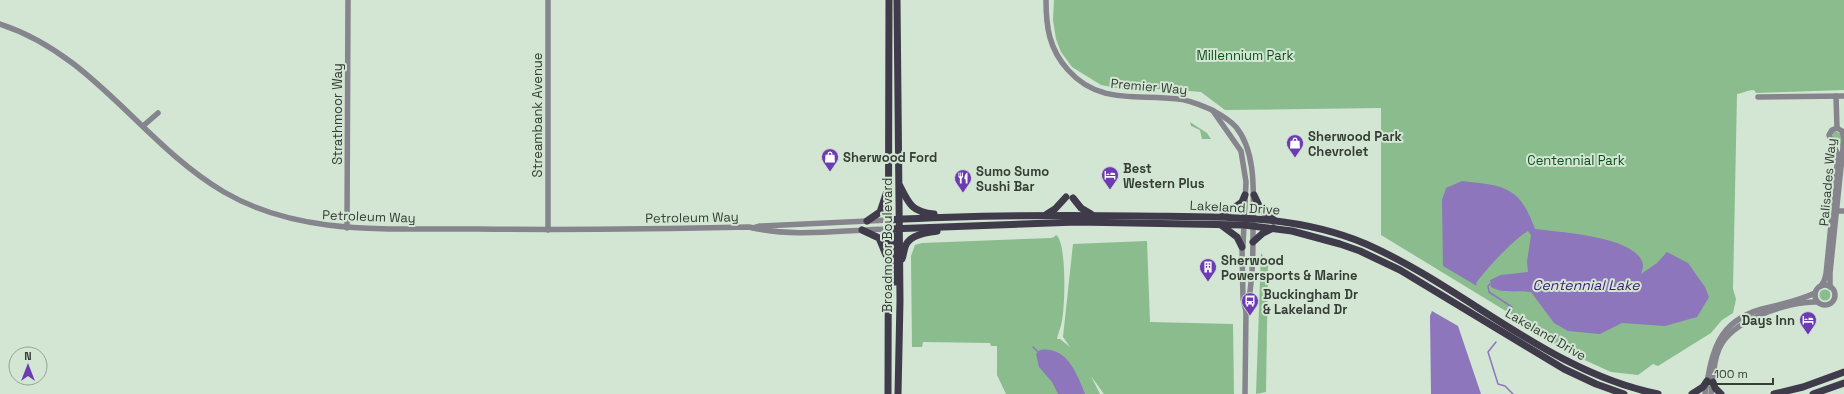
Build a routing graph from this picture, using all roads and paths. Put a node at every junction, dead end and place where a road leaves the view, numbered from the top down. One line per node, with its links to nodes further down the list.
1 (348, 0): 34 (street, Strathmoor Way)
2 (548, 0): 38 (street, Streambank Avenue)
3 (889, 0): 15 (main road, Broadmoor Boulevard)
4 (897, 0): 16 (main road, Broadmoor Boulevard)
5 (1046, 0): 10 (street, Premier Way)
6 (0, 24): 12 (street, Petroleum Way)
7 (1758, 96): 8 (street)
8 (1836, 96): 9 (street); 13 (street)
9 (1844, 96)
10 (1213, 111): 17 (street, Premier Way); 18 (street, Premier Way)
11 (158, 113): 12 (street)
12 (143, 126): 34 (street, Petroleum Way)
13 (1837, 128): 14 (street, Palisades Way); 20 (street, Palisades Way)
14 (1842, 173): 20 (street, Palisades Way)
15 (889, 184): 27 (main road, Broadmoor Boulevard); 29 (main road)
16 (899, 185): 24 (main road); 26 (main road, Broadmoor Boulevard)
17 (1245, 195): 25 (main road); 30 (street, Premier Way)
18 (1254, 195): 28 (main road); 31 (street, Premier Way)
19 (1844, 206): 20 (street)
20 (1834, 208): 21 (street); 44 (street, Palisades Way); 45 (street, Palisades Way)
21 (1844, 211)
22 (1045, 215): 23 (main road, Lakeland Drive); 23 (main road); 24 (main road, Lakeland Drive)
23 (1093, 215): 25 (main road, Lakeland Drive)
24 (964, 216): 26 (main road, Lakeland Drive)
25 (1222, 216): 30 (main road, Lakeland Drive)
26 (899, 219): 27 (main road, Lakeland Drive); 37 (main road, Broadmoor Boulevard)
27 (889, 220): 29 (street, Petroleum Way); 37 (main road, Broadmoor Boulevard)
28 (1274, 220): 31 (main road, Lakeland Drive); 57 (main road, Lakeland Drive)
29 (867, 221): 35 (street, Petroleum Way)
30 (1244, 221): 31 (main road, Lakeland Drive); 33 (main road, Lakeland Drive); 41 (street, Premier Way)
31 (1253, 221): 36 (main road, Lakeland Drive); 40 (street, Premier Way)
32 (984, 225): 33 (main road, Lakeland Drive); 37 (main road, Lakeland Drive); 43 (main road)
33 (1221, 225): 41 (main road)
34 (347, 228): 38 (street, Petroleum Way)
35 (753, 228): 38 (street, Petroleum Way); 39 (street, Petroleum Way)
36 (1273, 228): 40 (main road); 56 (main road, Lakeland Drive)
37 (894, 229): 39 (street, Petroleum Way); 42 (main road, Broadmoor Boulevard); 43 (main road, Broadmoor Boulevard); 47 (main road)
38 (548, 230)
39 (862, 230): 42 (main road)
40 (1253, 242): 49 (street, Premier Way)
41 (1242, 247): 49 (street, Premier Way)
42 (888, 263): 53 (main road, Broadmoor Boulevard)
43 (900, 269): 47 (main road, Broadmoor Boulevard)
44 (1821, 286): 45 (street); 46 (street, Palisades Way)
45 (1830, 286): 48 (street, Palisades Way)
46 (1815, 293): 48 (street); 51 (street, Palisades Way)
47 (900, 301): 54 (main road, Broadmoor Boulevard)
48 (1817, 302): 51 (street, Palisades Way)
49 (1246, 311): 55 (street)
50 (1844, 372): 62 (main road)
51 (1710, 382): 58 (main road); 59 (street, Palisades Way); 60 (street, Palisades Way); 61 (main road)
52 (1844, 383): 63 (main road)
53 (888, 394)
54 (898, 394)
55 (1246, 394)
56 (1624, 394)
57 (1658, 394)
58 (1692, 394)
59 (1705, 394)
60 (1711, 394)
61 (1721, 394)
62 (1774, 394)
63 (1813, 394)

